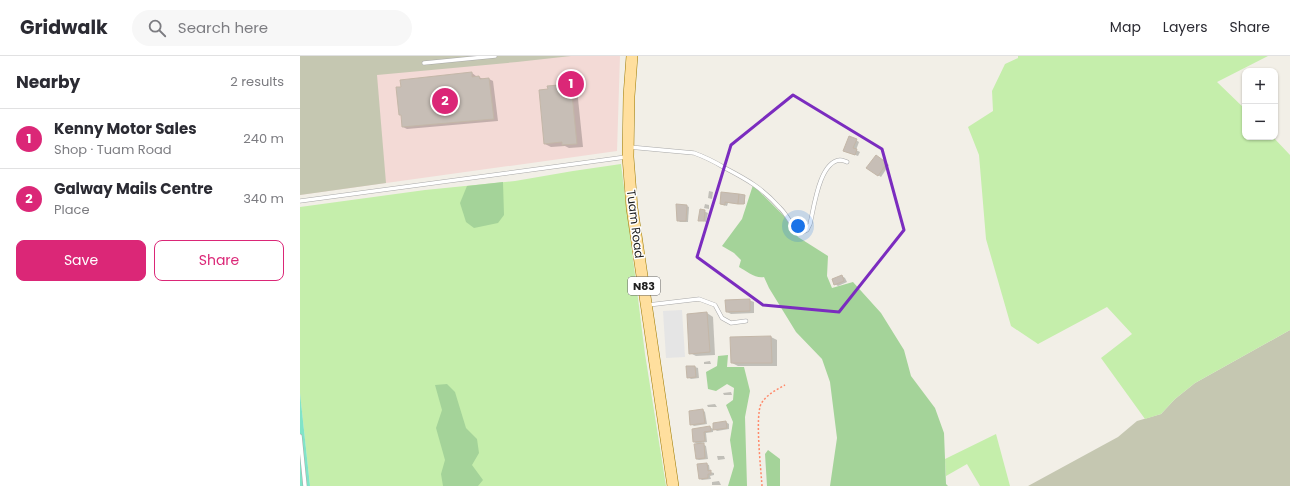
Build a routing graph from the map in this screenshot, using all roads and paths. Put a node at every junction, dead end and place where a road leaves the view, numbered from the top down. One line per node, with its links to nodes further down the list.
1 (495, 56): 3 (lane)
2 (632, 56): 4 (main road, Tuam Road / N83)
3 (424, 63)
4 (628, 152): 5 (lane); 6 (lane); 7 (main road, Tuam Road / N83)
5 (847, 162)
6 (300, 201)
7 (646, 305): 8 (lane); 12 (main road, Tuam Road / N83)
8 (746, 320)
9 (785, 385): 13 (path)
10 (300, 436): 11 (lane)
11 (305, 486)
12 (673, 486)
13 (762, 486)

